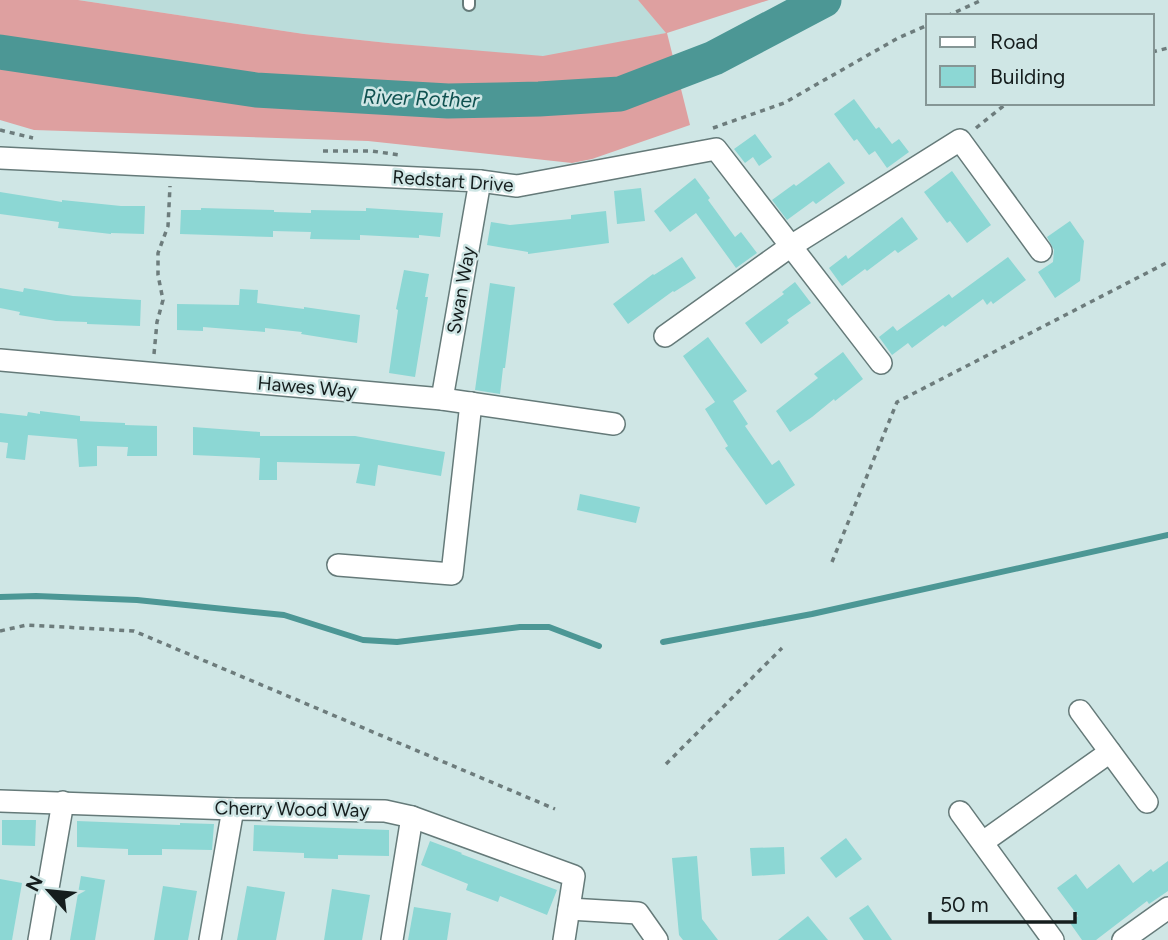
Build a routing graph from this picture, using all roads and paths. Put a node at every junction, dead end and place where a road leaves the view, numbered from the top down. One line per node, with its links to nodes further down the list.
1 (982, 0): 2 (path)
2 (951, 14)
3 (926, 25): 5 (path)
4 (1004, 105): 6 (path)
5 (709, 129)
6 (960, 140): 10 (street); 11 (street)
7 (0, 158): 8 (street, Redstart Drive)
8 (171, 166): 9 (street, Redstart Drive); 16 (path)
9 (480, 181): 10 (street, Redstart Drive); 17 (street, Swan Way)
10 (791, 246): 13 (street); 15 (street, Redstart Drive)
11 (1041, 251)
12 (1168, 262): 20 (path)
13 (665, 336)
14 (0, 360): 16 (street, Hawes Way)
15 (881, 363)
16 (153, 373): 17 (street, Hawes Way)
17 (442, 399): 18 (street, Hawes Way)
18 (471, 403): 19 (street, Hawes Way); 21 (street)
19 (614, 424)
20 (832, 562)
21 (338, 565)
22 (0, 631): 31 (path)
23 (782, 648): 26 (path)
24 (1080, 711): 25 (street)
25 (1110, 752): 29 (street); 34 (street)
26 (667, 764)
27 (0, 801): 28 (street, Cherry Wood Way)
28 (63, 802): 30 (street, Cherry Wood Way); 37 (street)
29 (1147, 802)
30 (233, 809): 33 (street, Cherry Wood Way); 38 (street)
31 (555, 809)
32 (960, 812): 34 (street)
33 (412, 817): 36 (street, Cherry Wood Way); 39 (street)
34 (983, 842): 42 (street)
35 (1168, 908): 43 (street)
36 (569, 909): 40 (street); 41 (street)
37 (39, 940)
38 (211, 940)
39 (392, 940)
40 (564, 940)
41 (657, 940)
42 (1053, 940)
43 (1123, 940)

